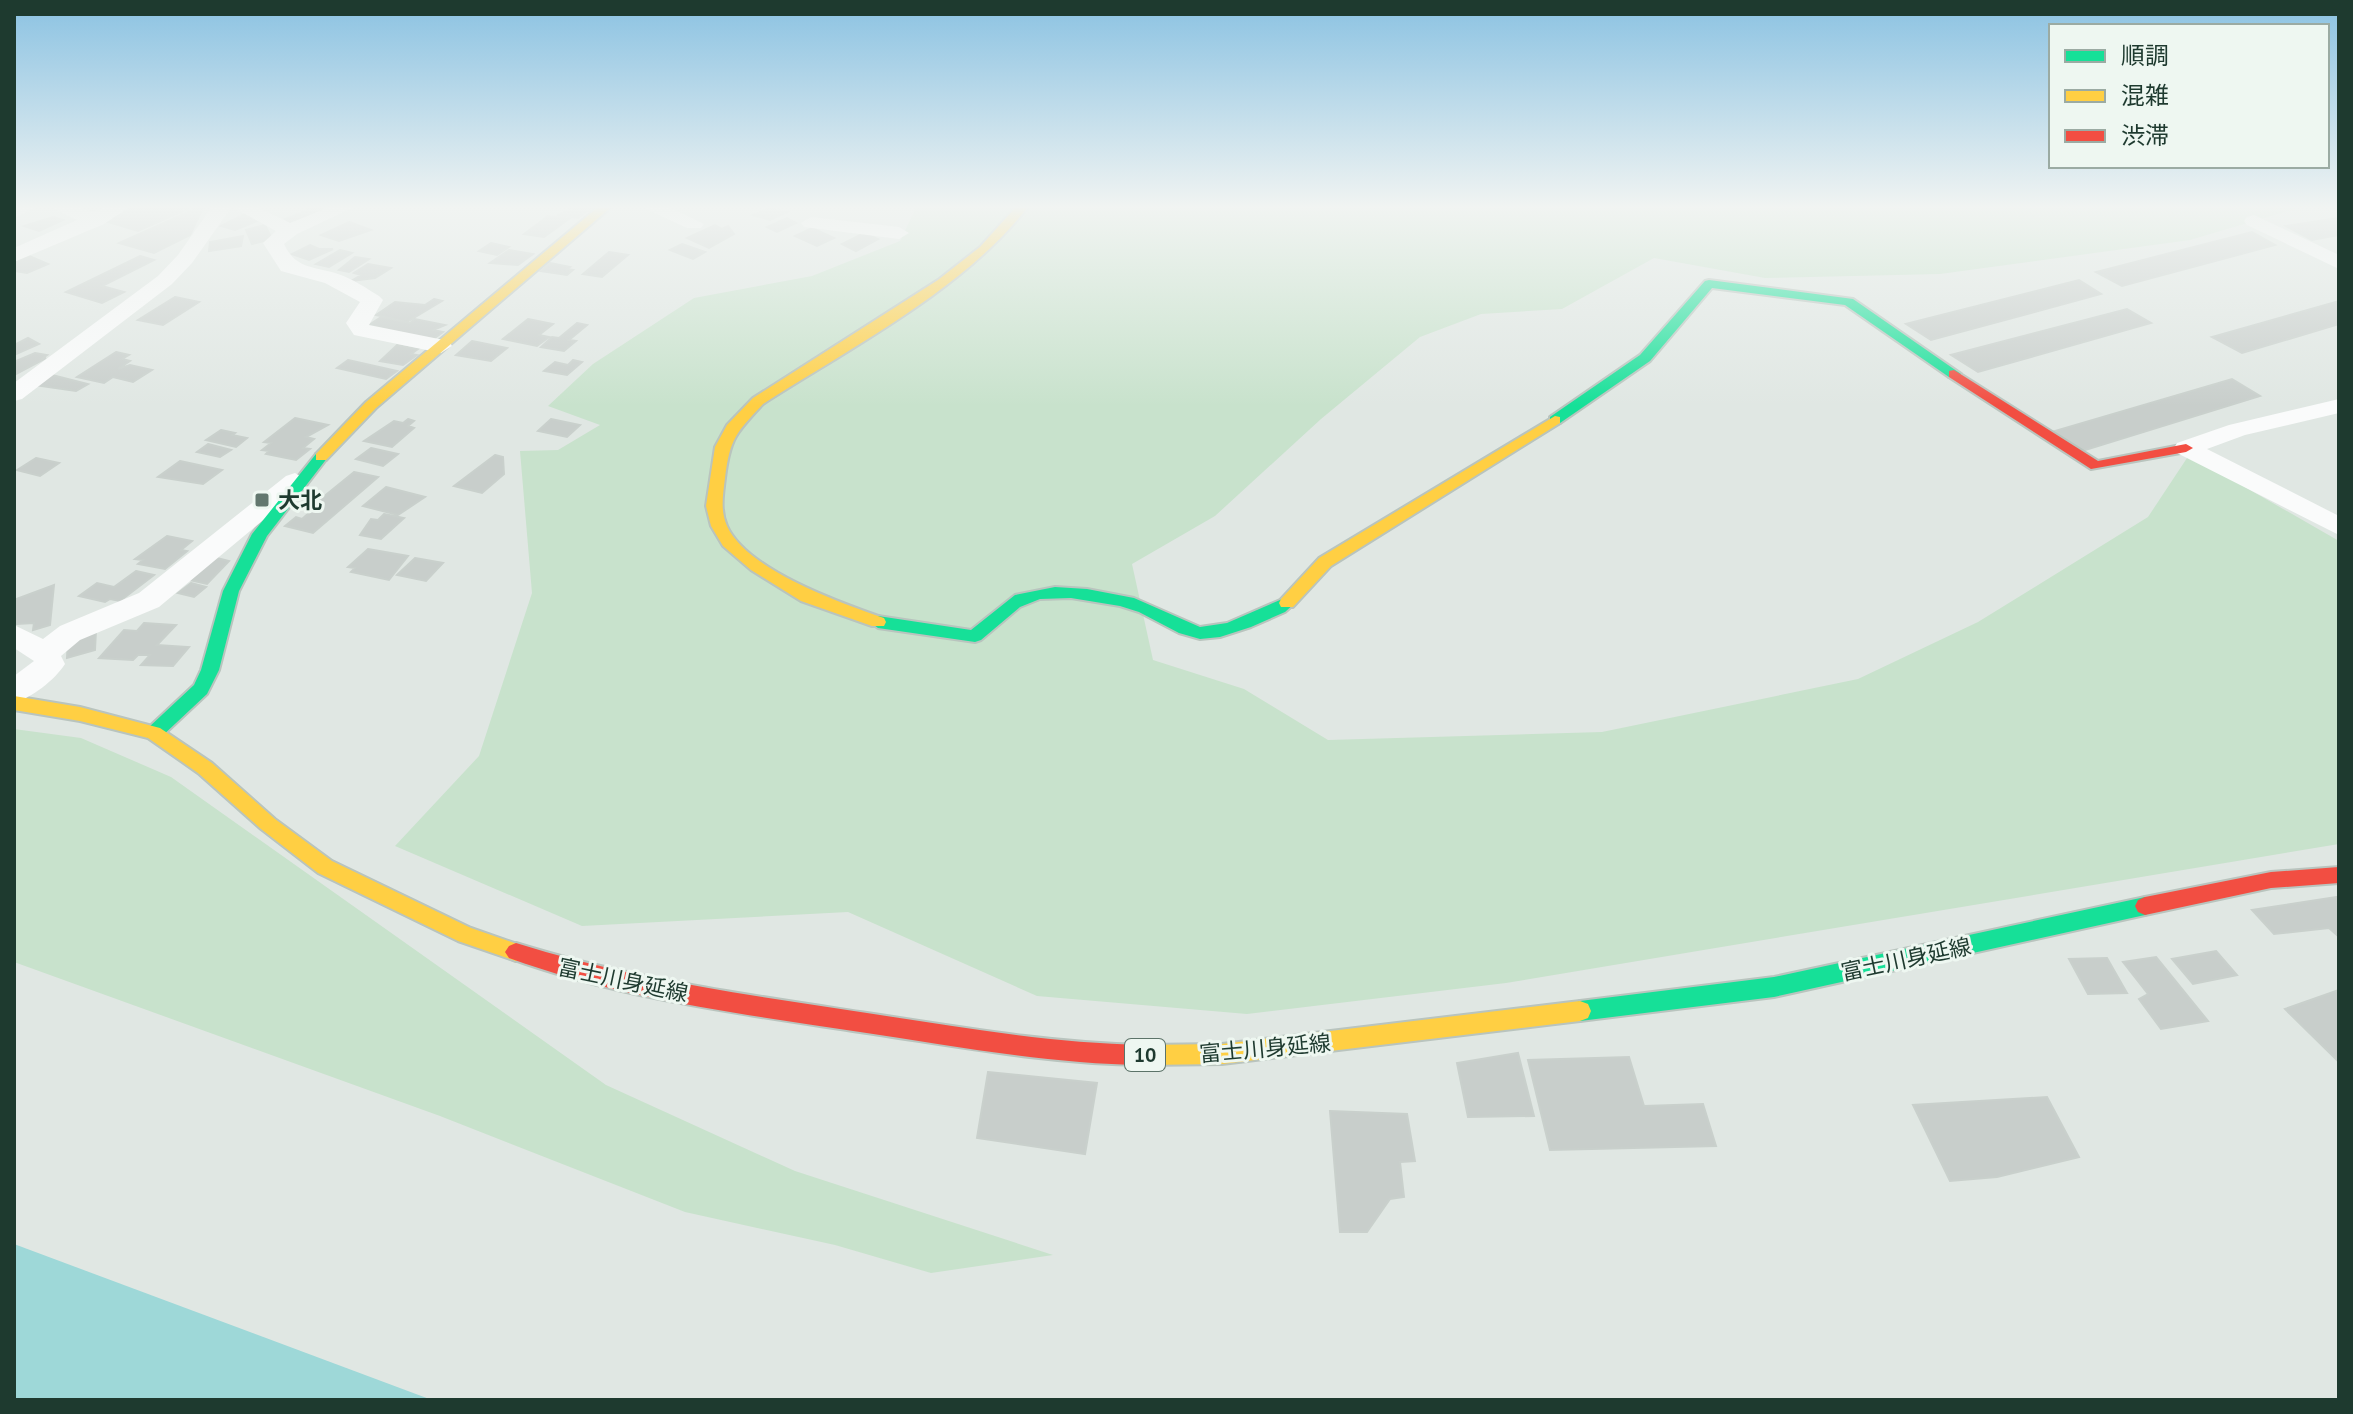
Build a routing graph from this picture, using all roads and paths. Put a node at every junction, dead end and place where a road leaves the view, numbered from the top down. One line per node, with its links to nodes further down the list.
1 (171, 274): 6 (street)
2 (300, 274): 5 (street)
3 (526, 274): 5 (street)
4 (953, 274): 8 (street)
5 (441, 346): 9 (street)
6 (14, 394)
7 (2339, 406): 8 (street)
8 (2186, 448): 10 (street)
9 (303, 475): 12 (street); 15 (street)
10 (2339, 527)
11 (14, 635): 12 (street)
12 (45, 653): 13 (street)
13 (14, 692)
14 (14, 703): 15 (street, 富士川身延線 / 10)
15 (154, 733): 16 (street, 富士川身延線 / 10)
16 (2339, 875)

